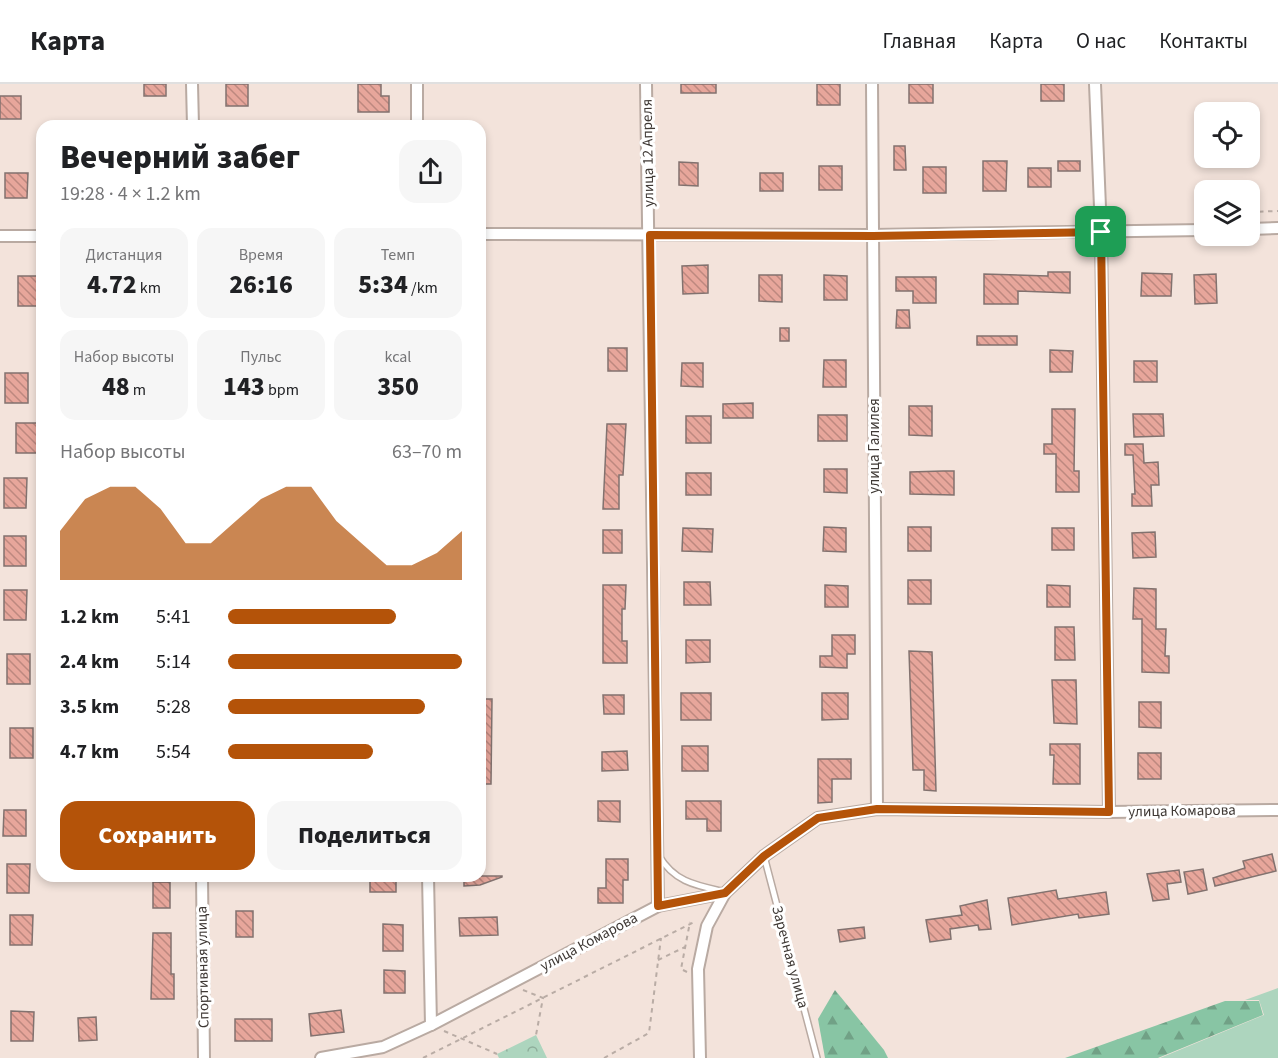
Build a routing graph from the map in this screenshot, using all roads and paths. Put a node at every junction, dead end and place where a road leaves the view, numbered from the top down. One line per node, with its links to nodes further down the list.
1 (192, 84): 6 (street)
2 (417, 84): 7 (street)
3 (646, 84): 15 (street, улица 12 Апреля)
4 (873, 84): 18 (street, улица Галилея)
5 (1095, 84): 13 (street)
6 (192, 120)
7 (417, 120)
8 (1278, 211): 9 (path)
9 (1260, 212)
10 (1278, 228): 11 (street)
11 (1260, 229)
12 (1194, 230): 13 (street)
13 (1101, 232): 18 (street); 21 (street)
14 (486, 234): 15 (street)
15 (650, 235): 18 (street); 22 (street, улица 12 Апреля)
16 (0, 236): 17 (street)
17 (36, 236)
18 (873, 236): 19 (street, улица Галилея)
19 (877, 809): 21 (street, улица Комарова); 23 (street, улица Комарова)
20 (1278, 810): 21 (street, улица Комарова)
21 (1109, 812)
22 (656, 852): 26 (lane); 27 (street, улица 12 Апреля)
23 (764, 856): 26 (street, улица Комарова); 45 (lane, Заречная улица)
24 (202, 882): 40 (street, Спортивная улица)
25 (428, 882): 36 (street)
26 (725, 893): 27 (street, улица Комарова); 28 (street)
27 (658, 906): 34 (street, улица Комарова)
28 (713, 915): 29 (path); 44 (street)
29 (690, 922): 30 (path); 31 (path)
30 (661, 938): 32 (path); 35 (path)
31 (685, 947): 32 (path); 33 (path)
32 (658, 960): 43 (path)
33 (689, 973)
34 (509, 984): 35 (path); 36 (street, улица Комарова)
35 (543, 998): 37 (path); 38 (path)
36 (431, 1025): 38 (path); 41 (street, улица Комарова)
37 (536, 1035)
38 (462, 1039): 39 (path); 42 (path)
39 (497, 1054)
40 (204, 1058)
41 (321, 1058)
42 (423, 1058)
43 (604, 1058)
44 (700, 1058)
45 (817, 1058)

